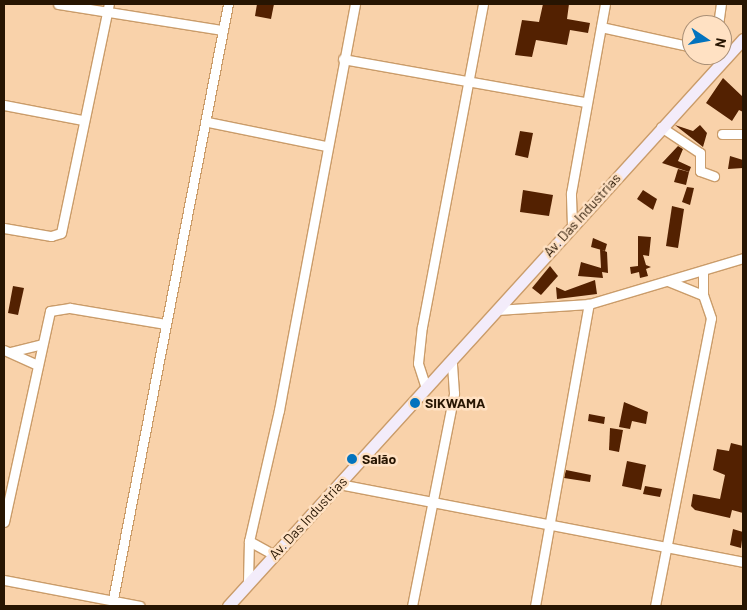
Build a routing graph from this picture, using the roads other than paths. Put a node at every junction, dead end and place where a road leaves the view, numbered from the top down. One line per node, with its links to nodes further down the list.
1 (58, 4): 6 (street)
2 (228, 4): 8 (street)
3 (355, 4): 12 (street)
4 (483, 4): 14 (street)
5 (605, 4): 7 (street)
6 (108, 8): 8 (street); 17 (street)
7 (600, 27): 10 (street); 15 (street)
8 (223, 30): 18 (street)
9 (743, 39): 11 (main road, Av. Das Industrias)
10 (682, 46)
11 (732, 49)
12 (343, 59): 14 (street); 22 (street)
13 (716, 65): 19 (main road, Av. Das Industrias)
14 (468, 83): 15 (street); 37 (street)
15 (585, 102): 24 (street)
16 (4, 105): 17 (street)
17 (82, 120): 25 (street)
18 (208, 122): 22 (street); 32 (street)
19 (661, 127): 23 (street); 24 (main road, Av. Das Industrias)
20 (722, 134): 21 (street)
21 (743, 134)
22 (326, 146): 42 (street)
23 (714, 176)
24 (572, 226): 31 (main road, Av. Das Industrias)
25 (4, 228)
26 (743, 258): 27 (street)
27 (703, 272): 28 (street); 29 (street)
28 (668, 281): 29 (street); 30 (street)
29 (703, 295): 43 (street)
30 (588, 304): 31 (street); 41 (street)
31 (497, 310): 35 (main road, Av. Das Industrias)
32 (166, 324): 33 (street); 48 (street)
33 (42, 344): 34 (street); 36 (street)
34 (7, 351): 36 (street)
35 (452, 361): 37 (main road, Av. Das Industrias); 39 (street)
36 (38, 364): 40 (street)
37 (424, 391): 38 (main road, Av. Das Industrias)
38 (339, 484): 39 (street); 44 (main road, Av. Das Industrias)
39 (433, 500): 41 (street); 52 (street)
40 (4, 522)
41 (551, 524): 43 (street); 53 (street)
42 (249, 541): 44 (street); 47 (street)
43 (667, 547): 45 (street); 54 (street)
44 (274, 555): 47 (main road, Av. Das Industrias)
45 (743, 562)
46 (4, 580): 49 (street)
47 (248, 581): 51 (main road, Av. Das Industrias)
48 (113, 600): 49 (street); 50 (street)
49 (101, 602)
50 (140, 606)
51 (228, 606)
52 (412, 606)
53 (535, 606)
54 (655, 606)

